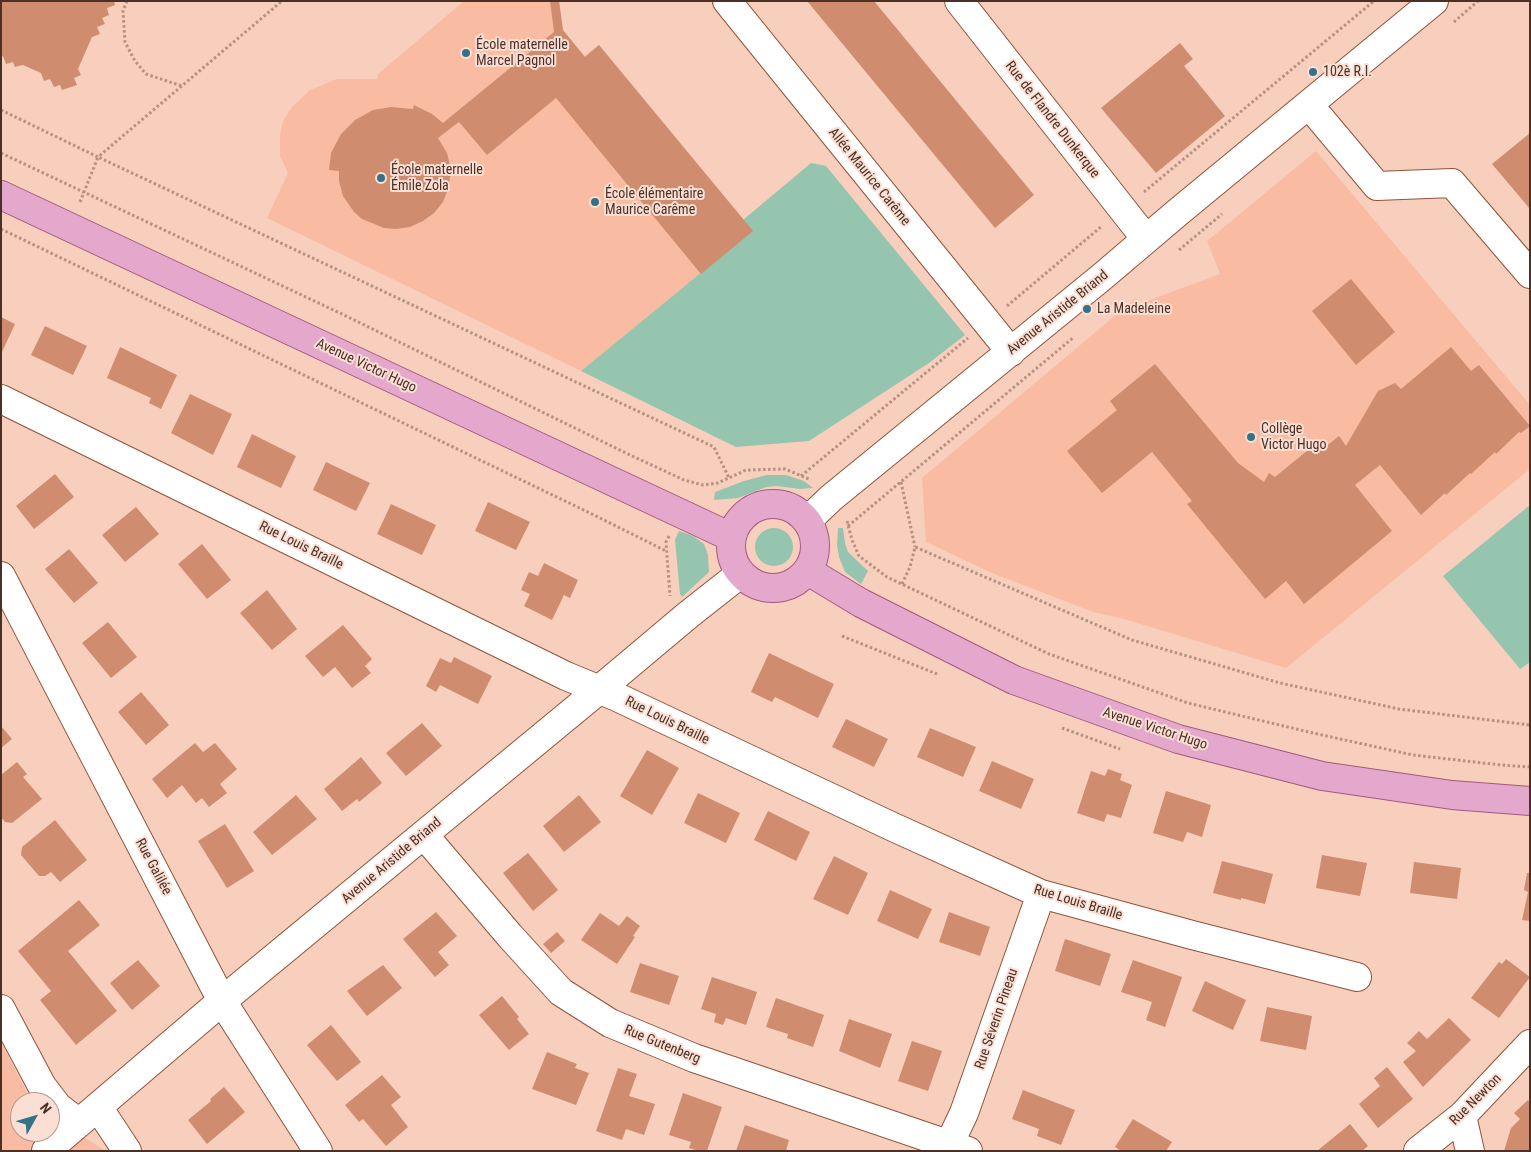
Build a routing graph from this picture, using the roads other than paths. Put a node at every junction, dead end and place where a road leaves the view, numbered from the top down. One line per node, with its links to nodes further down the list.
1 (727, 1): 8 (street, Allée Maurice Carême)
2 (959, 1): 6 (street, Rue de Flandre Dunkerque)
3 (1434, 1): 4 (street, Avenue Aristide Briand)
4 (1309, 105): 6 (street, Avenue Aristide Briand); 7 (street)
5 (1, 196): 11 (main road, Avenue Victor Hugo)
6 (1146, 239): 8 (street, Avenue Aristide Briand)
7 (1530, 274)
8 (1011, 352): 10 (street, Avenue Aristide Briand)
9 (1, 399): 15 (street, Rue Louis Braille)
10 (808, 521): 11 (main road); 12 (main road)
11 (731, 538): 13 (main road)
12 (808, 571): 13 (main road); 16 (main road, Avenue Victor Hugo)
13 (740, 574): 15 (street, Avenue Aristide Briand)
14 (1, 576): 20 (street, Rue Galilée)
15 (600, 689): 17 (street, Avenue Aristide Briand); 18 (street, Rue Louis Braille)
16 (1530, 801)
17 (424, 835): 20 (street, Avenue Aristide Briand); 25 (street, Rue Gutenberg)
18 (1041, 894): 19 (street, Rue Louis Braille); 25 (street, Rue Séverin Pineau)
19 (1357, 977)
20 (222, 1001): 23 (street, Avenue Aristide Briand); 28 (street, Rue Galilée)
21 (1, 1009): 23 (street)
22 (1530, 1044): 24 (street, Rue Newton)
23 (88, 1115): 26 (street, Avenue Aristide Briand); 27 (street)
24 (1462, 1116): 29 (street, Rue Newton); 30 (street)
25 (954, 1148)
26 (46, 1151)
27 (127, 1151)
28 (318, 1151)
29 (1418, 1151)
30 (1470, 1151)

